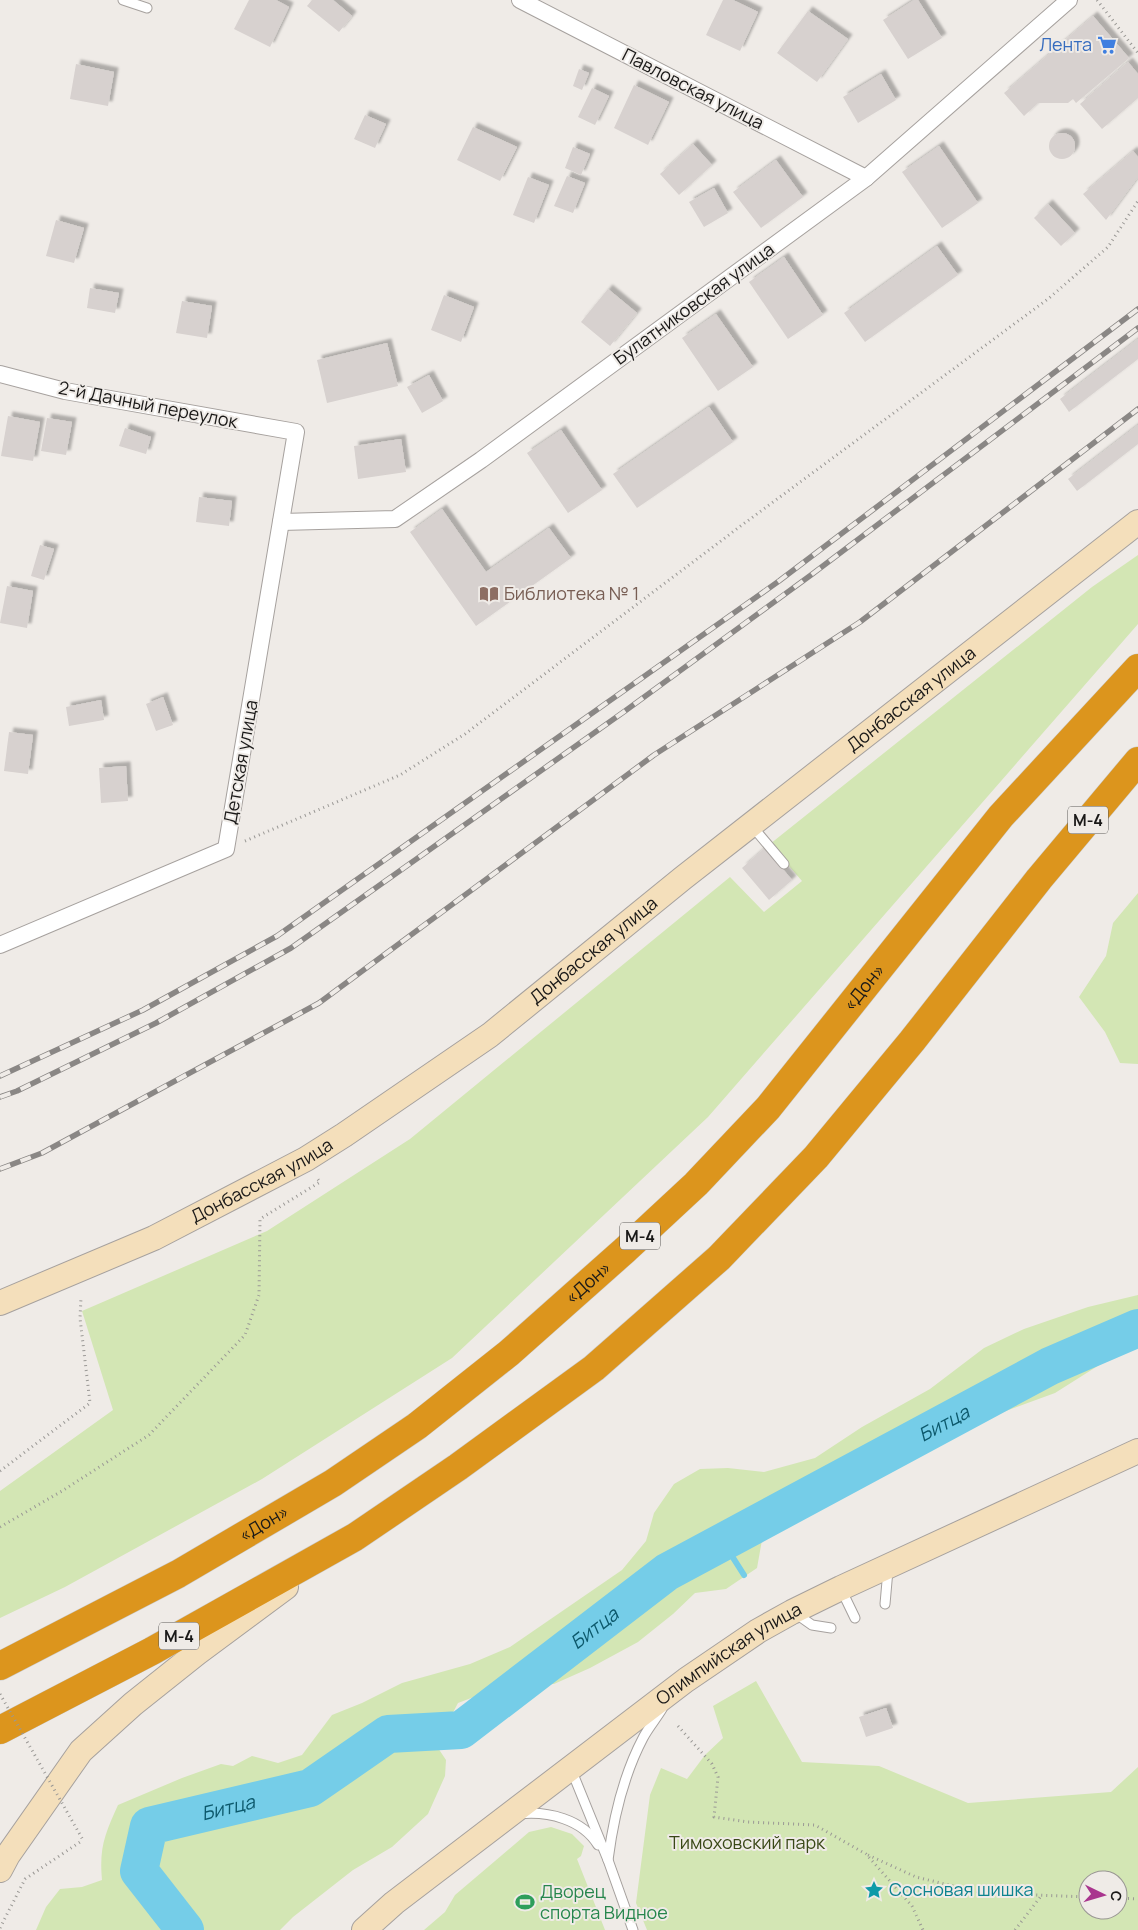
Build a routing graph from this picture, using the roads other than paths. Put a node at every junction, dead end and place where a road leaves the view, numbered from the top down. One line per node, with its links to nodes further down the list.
1 (123, 0): 4 (lane)
2 (520, 0): 5 (street, Павловская улица)
3 (1069, 0): 5 (street, Булатниковская улица)
4 (147, 8)
5 (866, 178): 8 (street, Булатниковская улица)
6 (0, 374): 7 (street, 2-й Дачный переулок)
7 (296, 432): 8 (street, Детская улица)
8 (281, 522): 14 (street, Детская улица)
9 (1138, 522): 12 (street, Донбасская улица)
10 (1138, 668): 24 (highway, «Дон» / М-4)
11 (1138, 761): 17 (highway, М-4)
12 (751, 825): 13 (lane); 15 (street, Донбасская улица)
13 (784, 864)
14 (0, 945)
15 (0, 1303)
16 (1138, 1451): 18 (street, Олимпийская улица)
17 (355, 1537): 26 (highway, М-4); 30 (street)
18 (889, 1566): 19 (street, Олимпийская улица); 20 (lane)
19 (840, 1588): 21 (street, Олимпийская улица); 22 (lane)
20 (885, 1604)
21 (792, 1612): 23 (lane); 25 (street, Олимпийская улица)
22 (855, 1618)
23 (831, 1628)
24 (0, 1666)
25 (676, 1688): 27 (street, Олимпийская улица); 29 (lane)
26 (0, 1730)
27 (570, 1769): 28 (street, Олимпийская улица); 29 (lane)
28 (506, 1818): 29 (lane); 31 (street, Олимпийская улица)
29 (608, 1860): 32 (lane)
30 (0, 1870)
31 (364, 1930)
32 (633, 1930)

